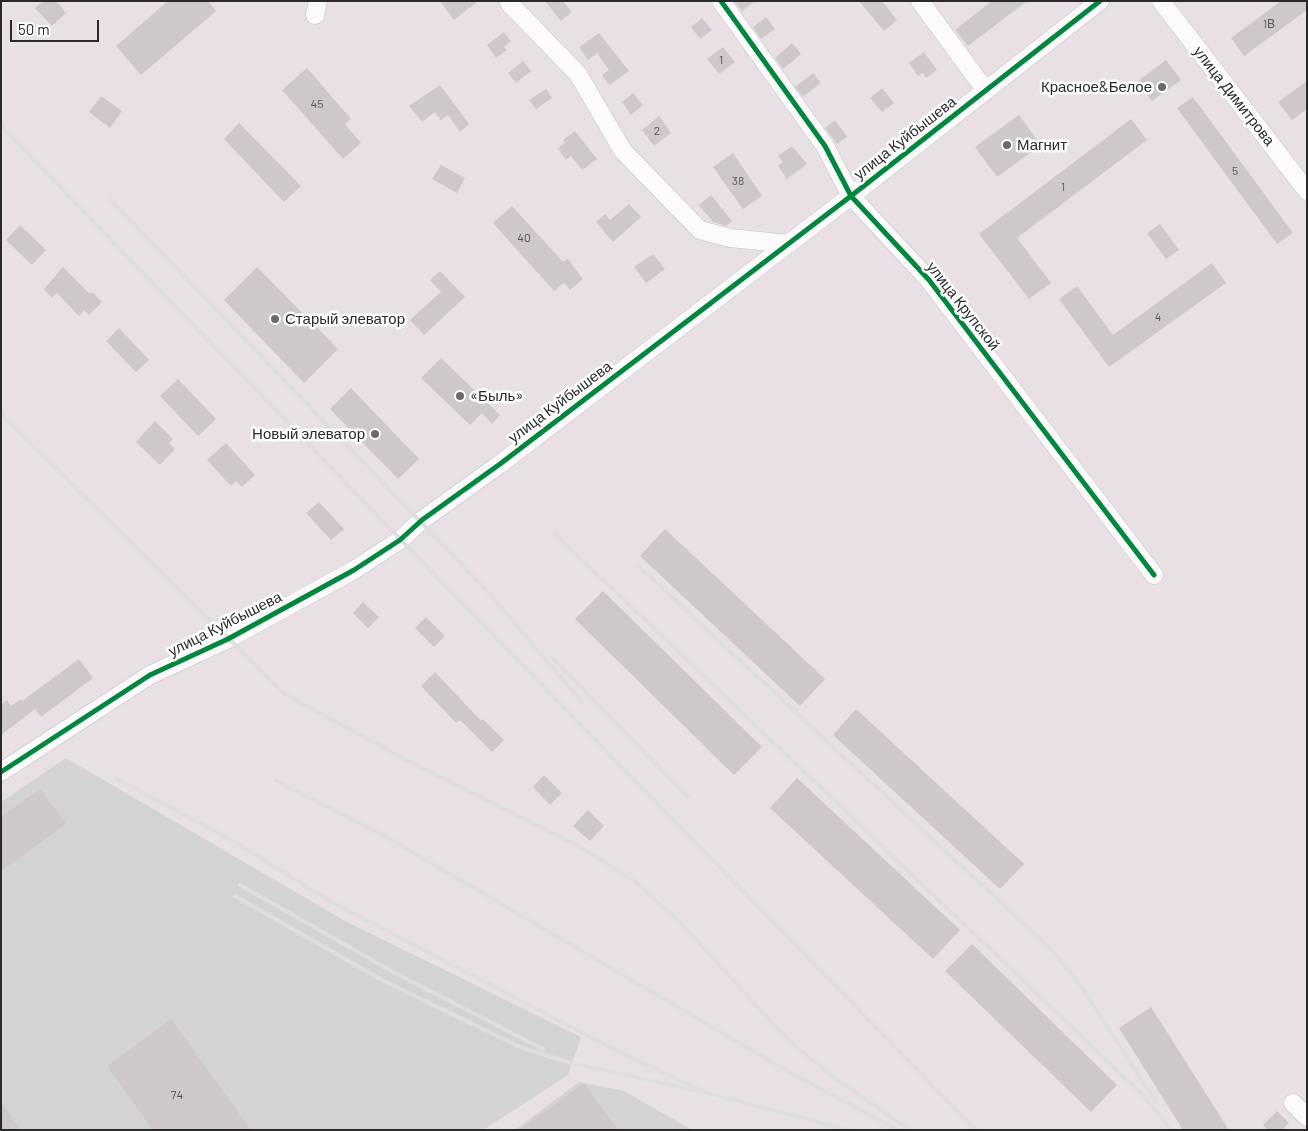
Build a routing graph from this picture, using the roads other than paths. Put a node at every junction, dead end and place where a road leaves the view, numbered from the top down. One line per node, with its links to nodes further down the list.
1 (721, 1): 8 (street, улица Крупской)
2 (920, 1): 6 (street)
3 (1100, 1): 6 (street, улица Куйбышева)
4 (1161, 1): 7 (street, улица Димитрова)
5 (510, 2): 9 (street)
6 (986, 91): 8 (street, улица Куйбышева)
7 (1307, 190)
8 (851, 196): 9 (street, улица Куйбышева); 10 (street, улица Крупской)
9 (789, 244): 11 (street, улица Куйбышева)
10 (1154, 575)
11 (1, 772)
12 (1293, 1103): 13 (street)
13 (1307, 1116)

